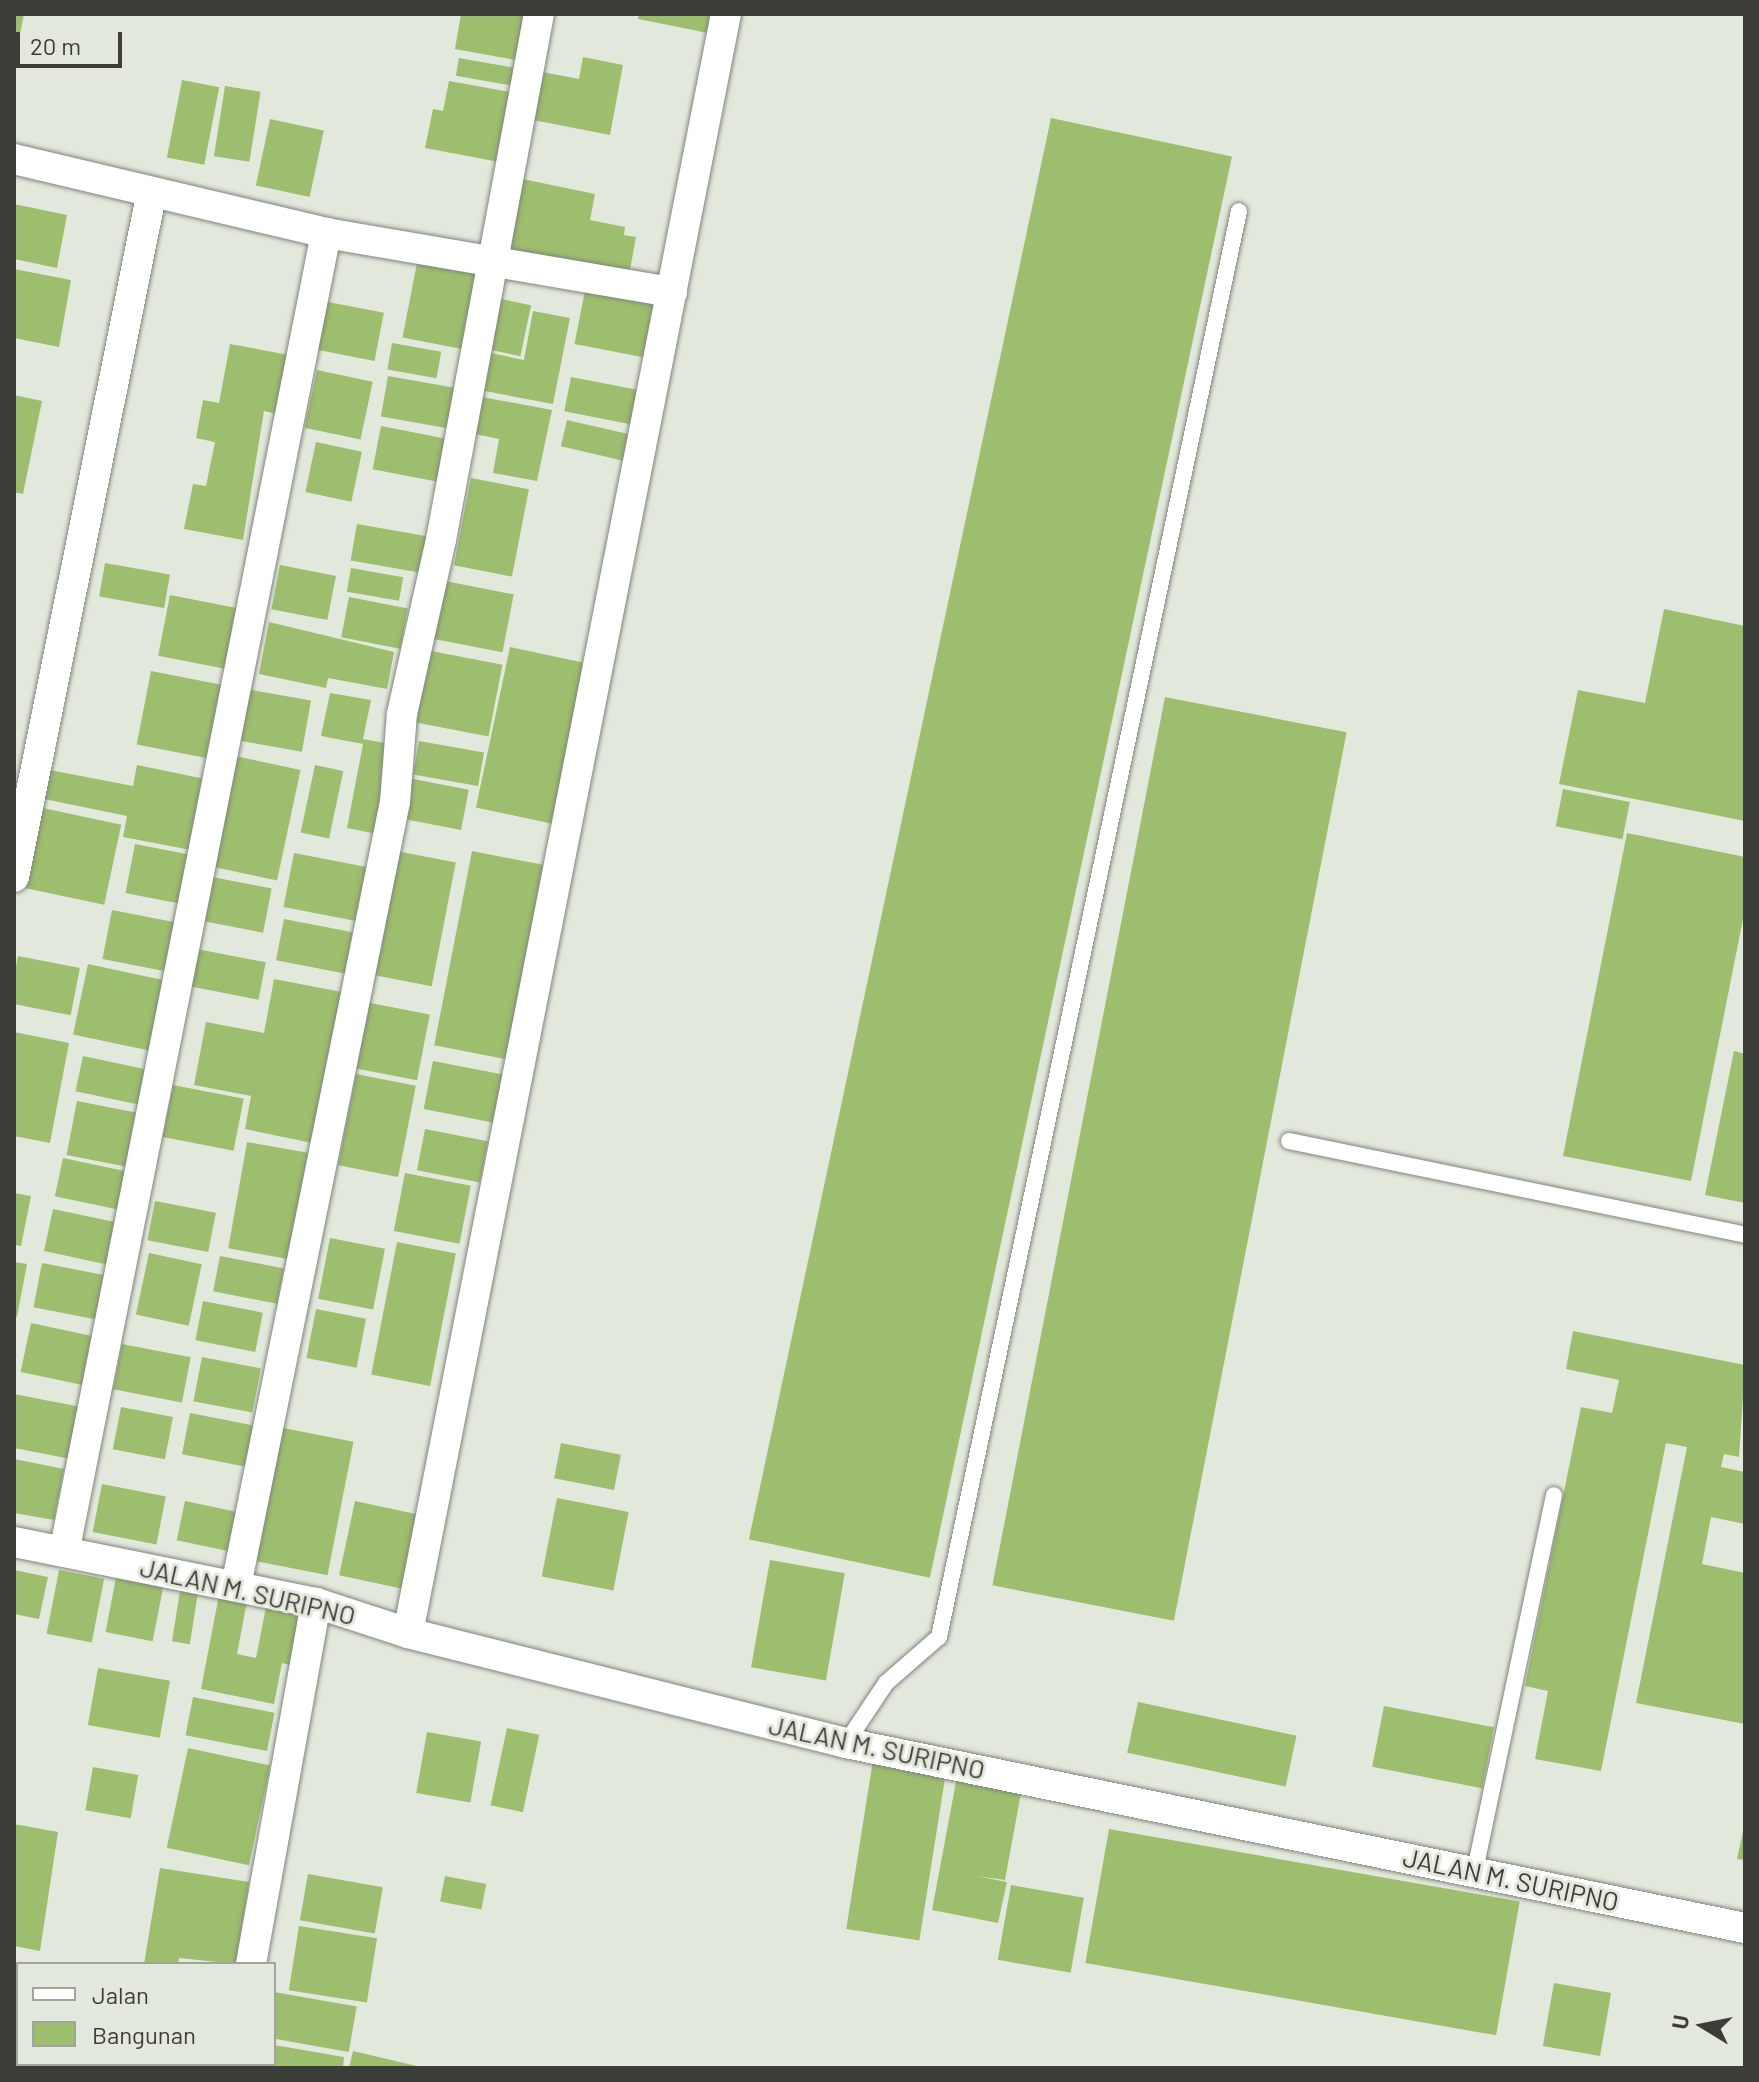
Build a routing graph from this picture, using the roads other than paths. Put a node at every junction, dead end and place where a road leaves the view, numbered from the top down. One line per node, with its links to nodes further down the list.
1 (539, 14): 7 (street)
2 (726, 14): 8 (street)
3 (14, 159): 4 (street)
4 (151, 196): 6 (street); 9 (street)
5 (1239, 211): 18 (lane)
6 (326, 233): 7 (street); 14 (street)
7 (488, 262): 8 (street); 15 (street)
8 (672, 292): 17 (street)
9 (14, 877)
10 (1289, 1141): 11 (lane)
11 (1745, 1235)
12 (1554, 1495): 19 (lane)
13 (14, 1542): 14 (street, JALAN M. SURIPNO)
14 (65, 1548): 15 (street, JALAN M. SURIPNO)
15 (236, 1586): 16 (street, JALAN M. SURIPNO)
16 (316, 1603): 17 (street, JALAN M. SURIPNO); 21 (street)
17 (408, 1633): 18 (street, JALAN M. SURIPNO)
18 (846, 1743): 19 (street, JALAN M. SURIPNO)
19 (1475, 1870): 20 (street, JALAN M. SURIPNO)
20 (1745, 1928)
21 (251, 1962)

